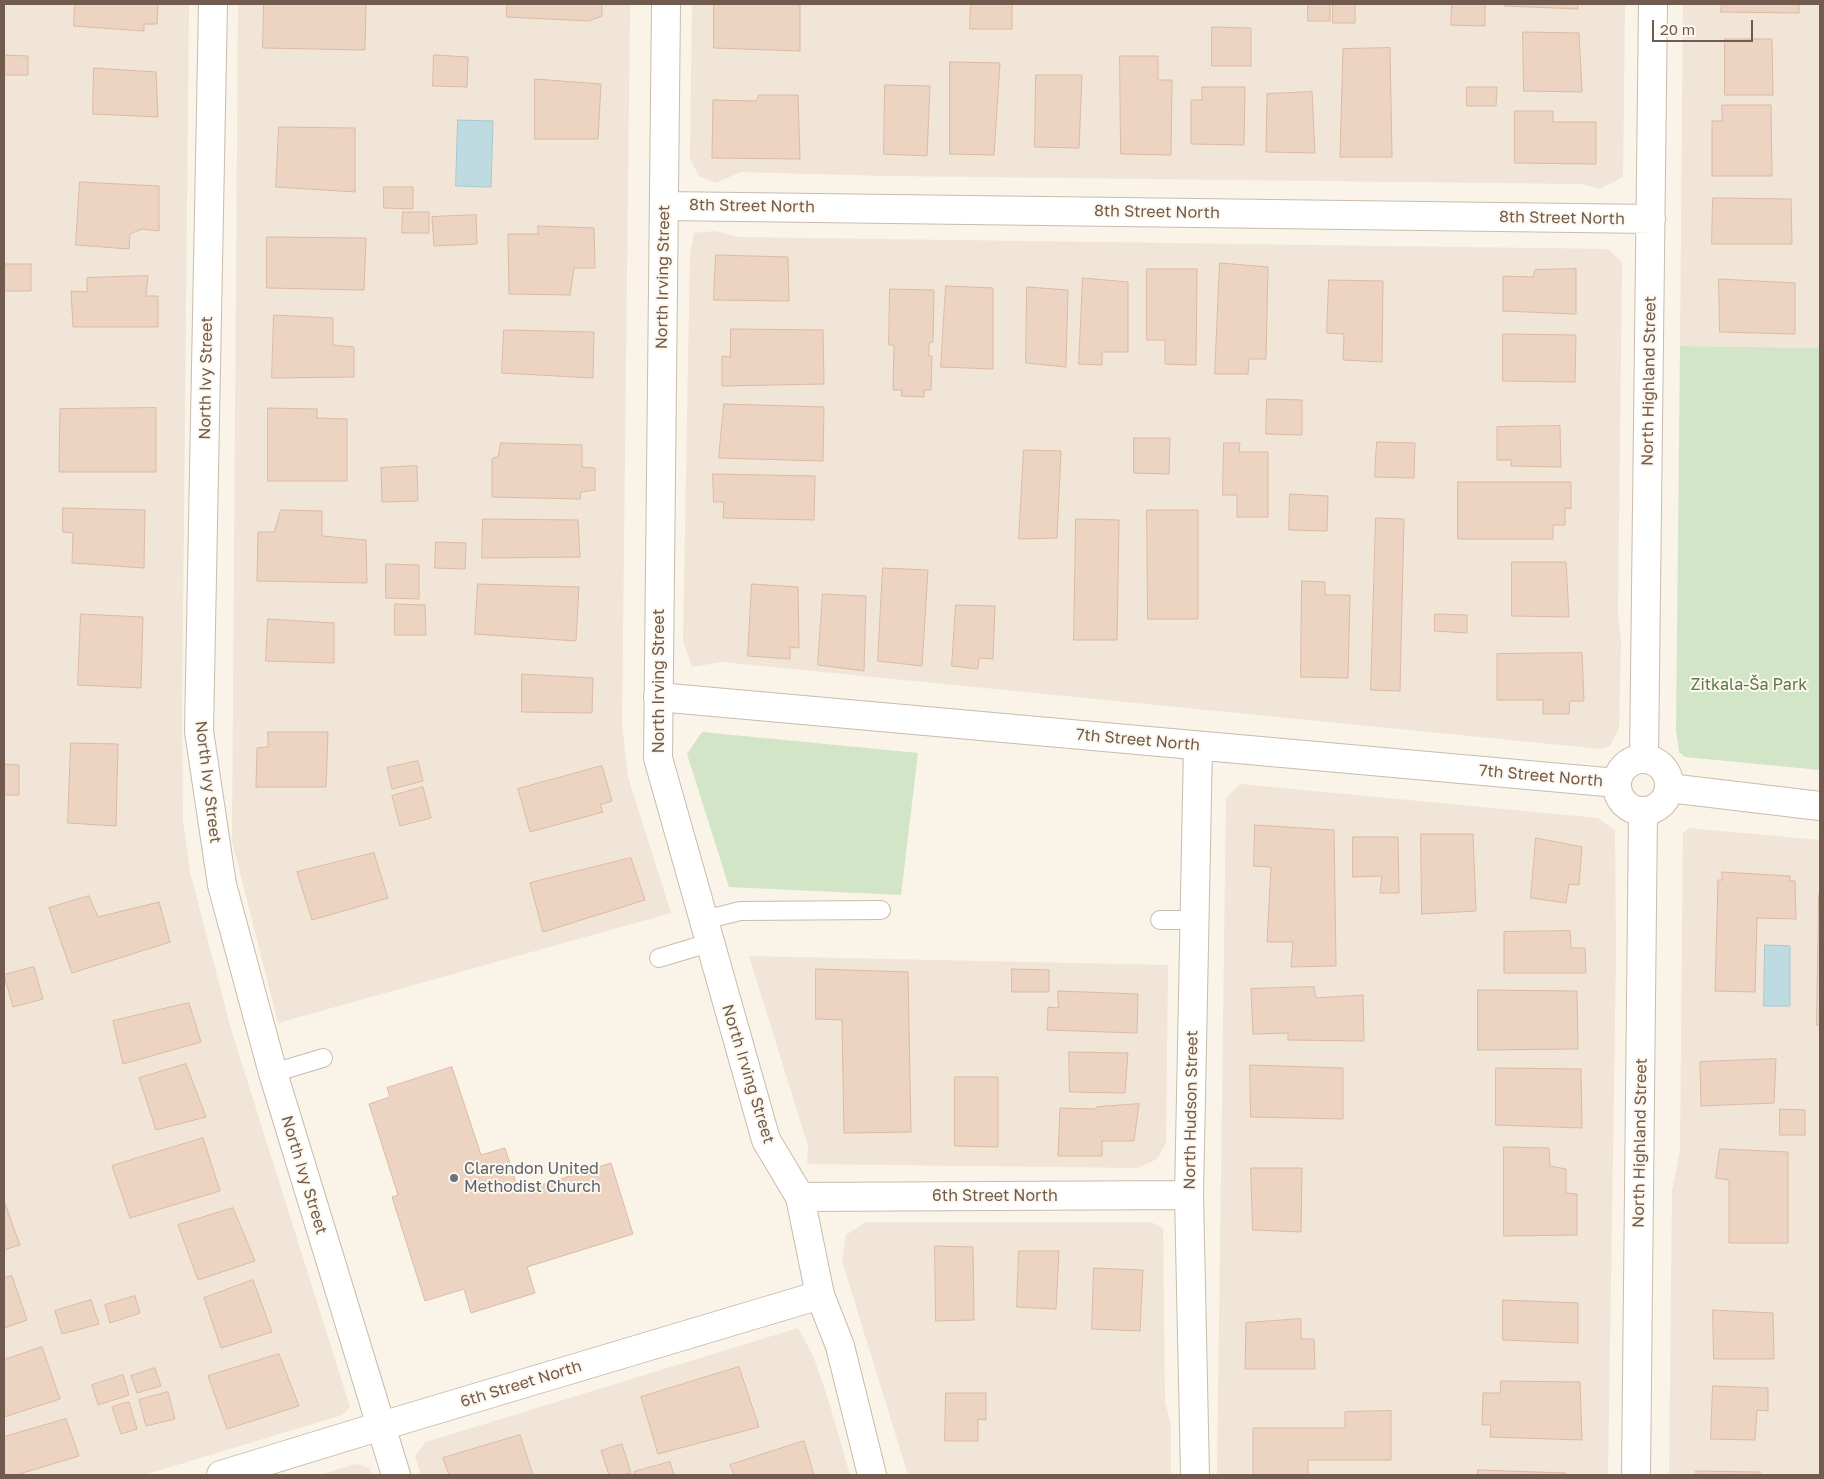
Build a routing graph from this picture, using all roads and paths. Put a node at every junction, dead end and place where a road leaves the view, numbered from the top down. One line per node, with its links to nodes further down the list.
1 (213, 4): 19 (street, North Ivy Street)
2 (666, 4): 4 (street, North Irving Street)
3 (1653, 4): 5 (street, North Highland Street)
4 (664, 206): 5 (street, 8th Street North); 6 (street, North Irving Street)
5 (1651, 219): 8 (street, North Highland Street)
6 (658, 697): 7 (street, 7th Street North); 16 (street, North Irving Street)
7 (1198, 746): 9 (street, 7th Street North); 15 (street, North Hudson Street)
8 (1644, 759): 9 (street); 10 (street)
9 (1617, 783): 12 (street)
10 (1669, 788): 11 (street); 12 (street)
11 (1820, 806)
12 (1643, 811): 28 (street, North Highland Street)
13 (881, 910): 16 (lane)
14 (1160, 920): 15 (lane)
15 (1195, 920): 20 (street, North Hudson Street)
16 (706, 931): 17 (lane); 21 (street, North Irving Street)
17 (659, 958)
18 (323, 1058): 19 (lane)
19 (273, 1073): 23 (street, North Ivy Street)
20 (1189, 1195): 21 (street, 6th Street North); 27 (street, North Hudson Street)
21 (800, 1197): 22 (street, North Irving Street)
22 (820, 1295): 23 (street, 6th Street North); 26 (street, North Irving Street)
23 (380, 1426): 24 (street, 6th Street North); 25 (street, North Ivy Street)
24 (221, 1475)
25 (396, 1475)
26 (872, 1475)
27 (1195, 1475)
28 (1636, 1475)

